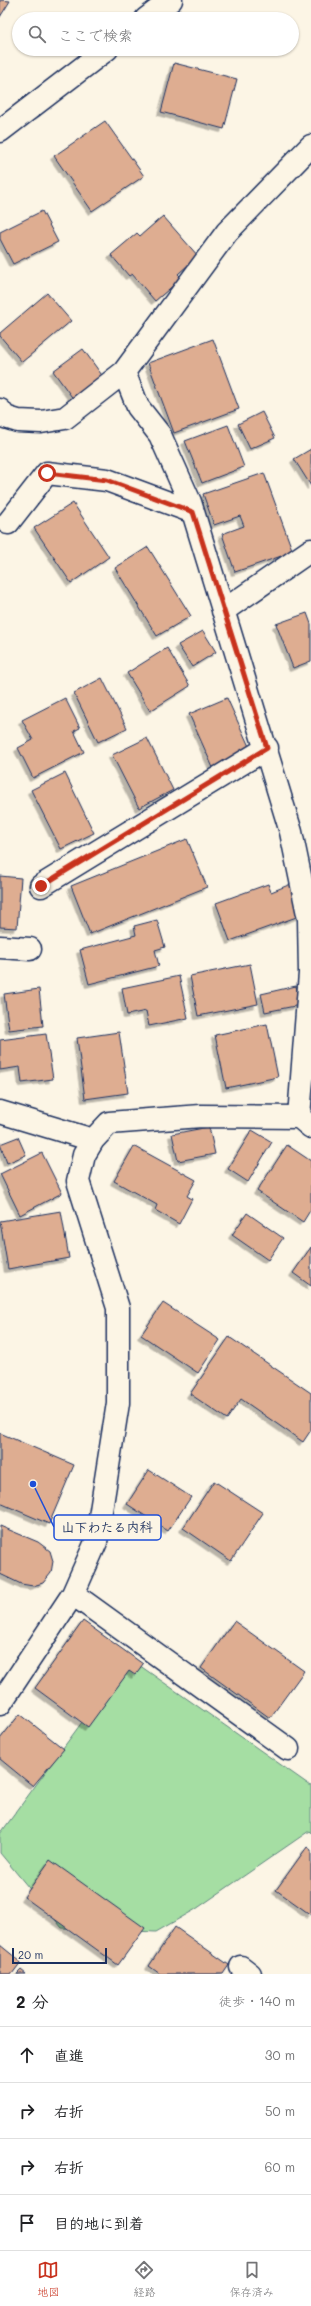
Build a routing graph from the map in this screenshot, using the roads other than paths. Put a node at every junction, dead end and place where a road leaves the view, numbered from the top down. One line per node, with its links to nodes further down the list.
1 (171, 0): 2 (street)
2 (155, 12)
3 (98, 56): 4 (street)
4 (0, 131)
5 (311, 146): 6 (street)
6 (124, 372): 7 (street); 8 (street)
7 (0, 410)
8 (193, 512): 9 (street); 11 (street)
9 (8, 523)
10 (311, 550): 11 (street)
11 (223, 611): 12 (street)
12 (267, 748): 13 (street); 17 (street)
13 (41, 886)
14 (0, 947): 15 (street)
15 (30, 949)
16 (0, 1112): 18 (street)
17 (305, 1122): 18 (street)
18 (93, 1140): 19 (street)
19 (73, 1594): 20 (street); 21 (street)
20 (0, 1704)
21 (288, 1749)

